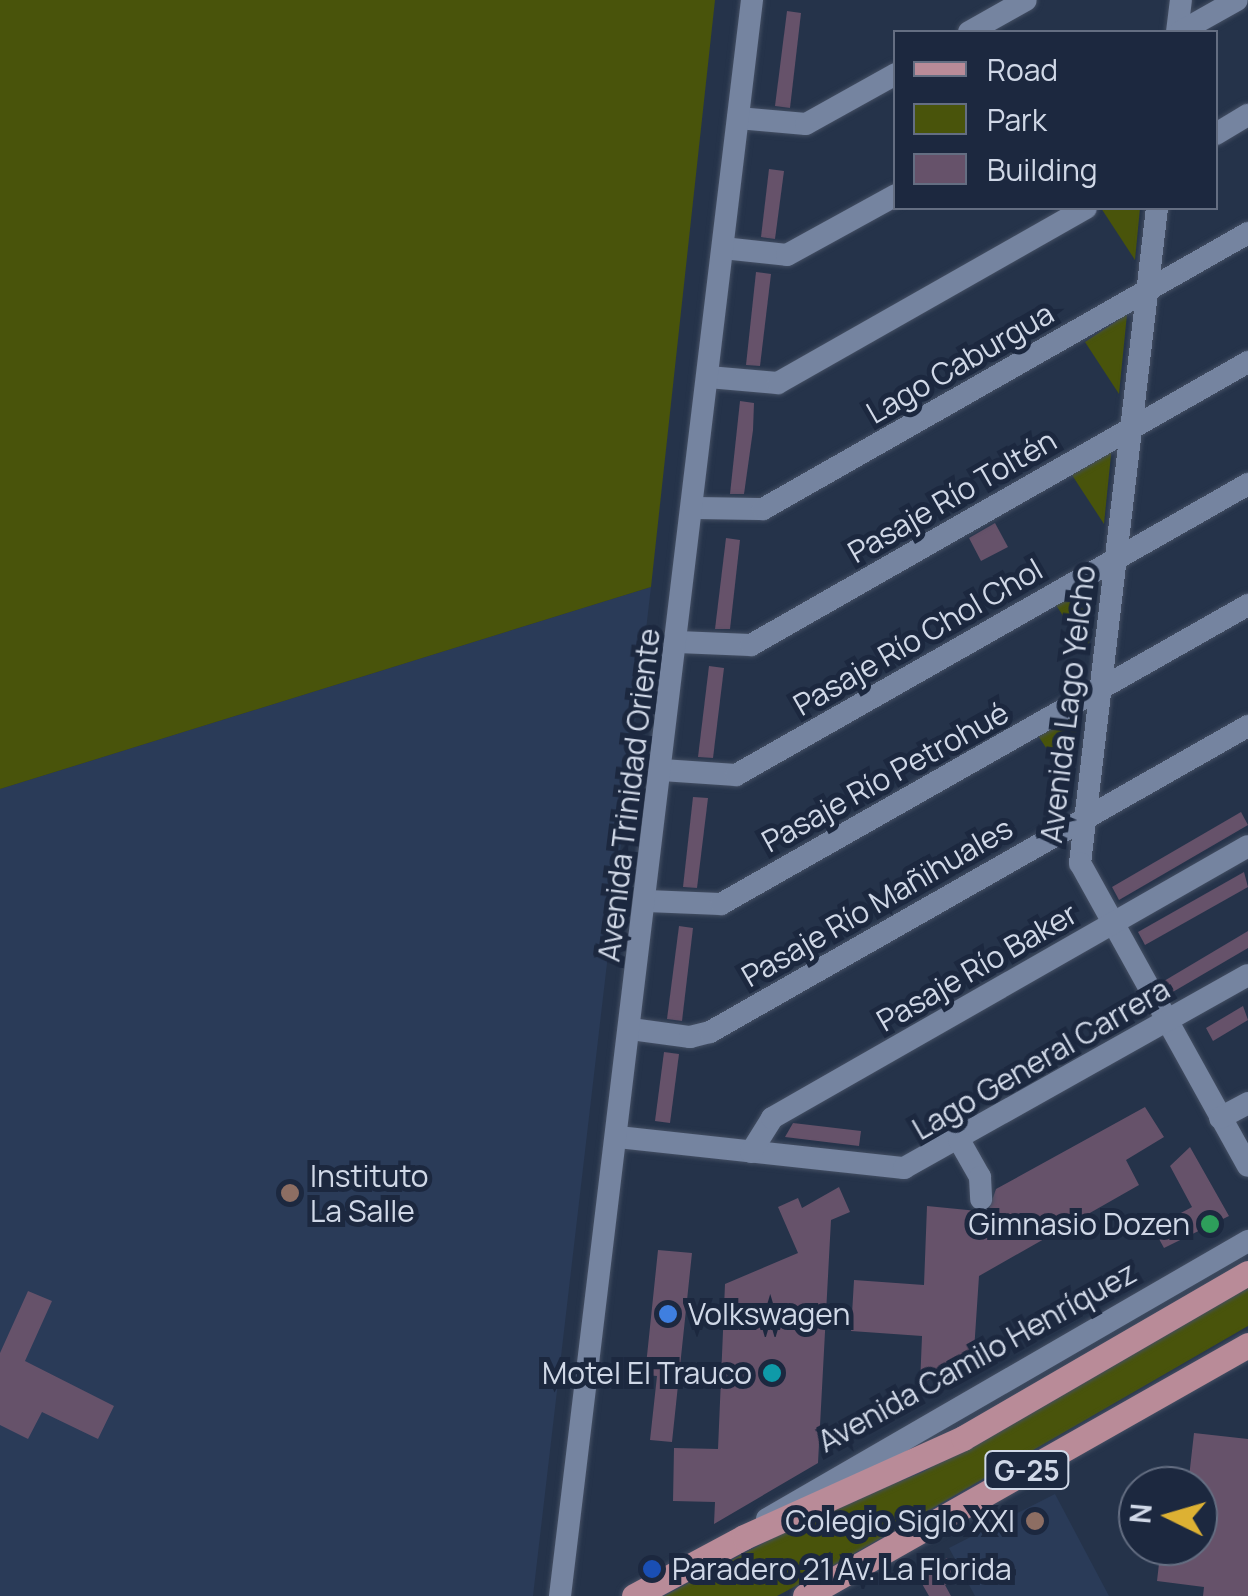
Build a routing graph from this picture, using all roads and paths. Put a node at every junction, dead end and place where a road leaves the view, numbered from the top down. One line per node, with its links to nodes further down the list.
1 (752, 0): 10 (street, Avenida Trinidad Oriente)
2 (1026, 0): 5 (street)
3 (1181, 0): 6 (street)
4 (1237, 0): 7 (street)
5 (973, 30)
6 (1179, 30)
7 (1183, 30)
8 (893, 76): 10 (street)
9 (1248, 115): 11 (street)
10 (738, 118): 16 (street, Avenida Trinidad Oriente)
11 (1218, 133)
12 (893, 196): 16 (street)
13 (1082, 210): 19 (street)
14 (1157, 210): 17 (street, Avenida Lago Yelcho)
15 (1248, 233): 17 (street, Lago Caburgua)
16 (723, 248): 19 (street, Avenida Trinidad Oriente)
17 (1147, 290): 20 (street, Avenida Lago Yelcho); 22 (street, Lago Caburgua)
18 (1248, 362): 20 (street, Pasaje Río Toltén)
19 (708, 377): 22 (street, Avenida Trinidad Oriente)
20 (1130, 429): 23 (street, Avenida Lago Yelcho); 25 (street, Pasaje Río Toltén)
21 (1248, 484): 23 (street, Pasaje Río Chol Chol)
22 (692, 508): 25 (street, Avenida Trinidad Oriente)
23 (1115, 559): 26 (street, Avenida Lago Yelcho); 28 (street, Pasaje Río Chol Chol)
24 (1248, 606): 26 (street, Pasaje Río Petrohué)
25 (677, 642): 28 (street, Avenida Trinidad Oriente)
26 (1100, 688): 29 (street, Avenida Lago Yelcho); 31 (street, Pasaje Río Petrohué)
27 (1248, 726): 29 (street, Pasaje Río Mañihuales)
28 (662, 770): 31 (street, Avenida Trinidad Oriente)
29 (1084, 819): 32 (street, Avenida Lago Yelcho); 35 (street, Pasaje Río Mañihuales)
30 (1248, 846): 32 (street, Pasaje Río Baker)
31 (646, 902): 35 (street, Avenida Trinidad Oriente)
32 (1111, 925): 34 (street, Avenida Lago Yelcho); 40 (street, Pasaje Río Baker)
33 (1248, 975): 34 (street, Lago General Carrera)
34 (1166, 1022): 37 (street, Avenida Lago Yelcho); 39 (street, Lago General Carrera)
35 (631, 1030): 38 (street, Avenida Trinidad Oriente)
36 (1248, 1103): 37 (street)
37 (1220, 1118): 41 (street, Avenida Lago Yelcho)
38 (618, 1136): 40 (street, Lago General Carrera); 47 (street, Avenida Trinidad Oriente)
39 (959, 1140): 40 (street, Lago General Carrera); 42 (street)
40 (751, 1152)
41 (1248, 1166)
42 (981, 1199)
43 (1248, 1241): 46 (street, Avenida Camilo Henríquez)
44 (1248, 1273): 46 (main road, Avenida Camilo Henríquez / G-25)
45 (1248, 1344): 49 (main road, G-25)
46 (744, 1537): 48 (main road, Avenida Camilo Henríquez / G-25)
47 (560, 1596)
48 (634, 1596)
49 (805, 1596)

